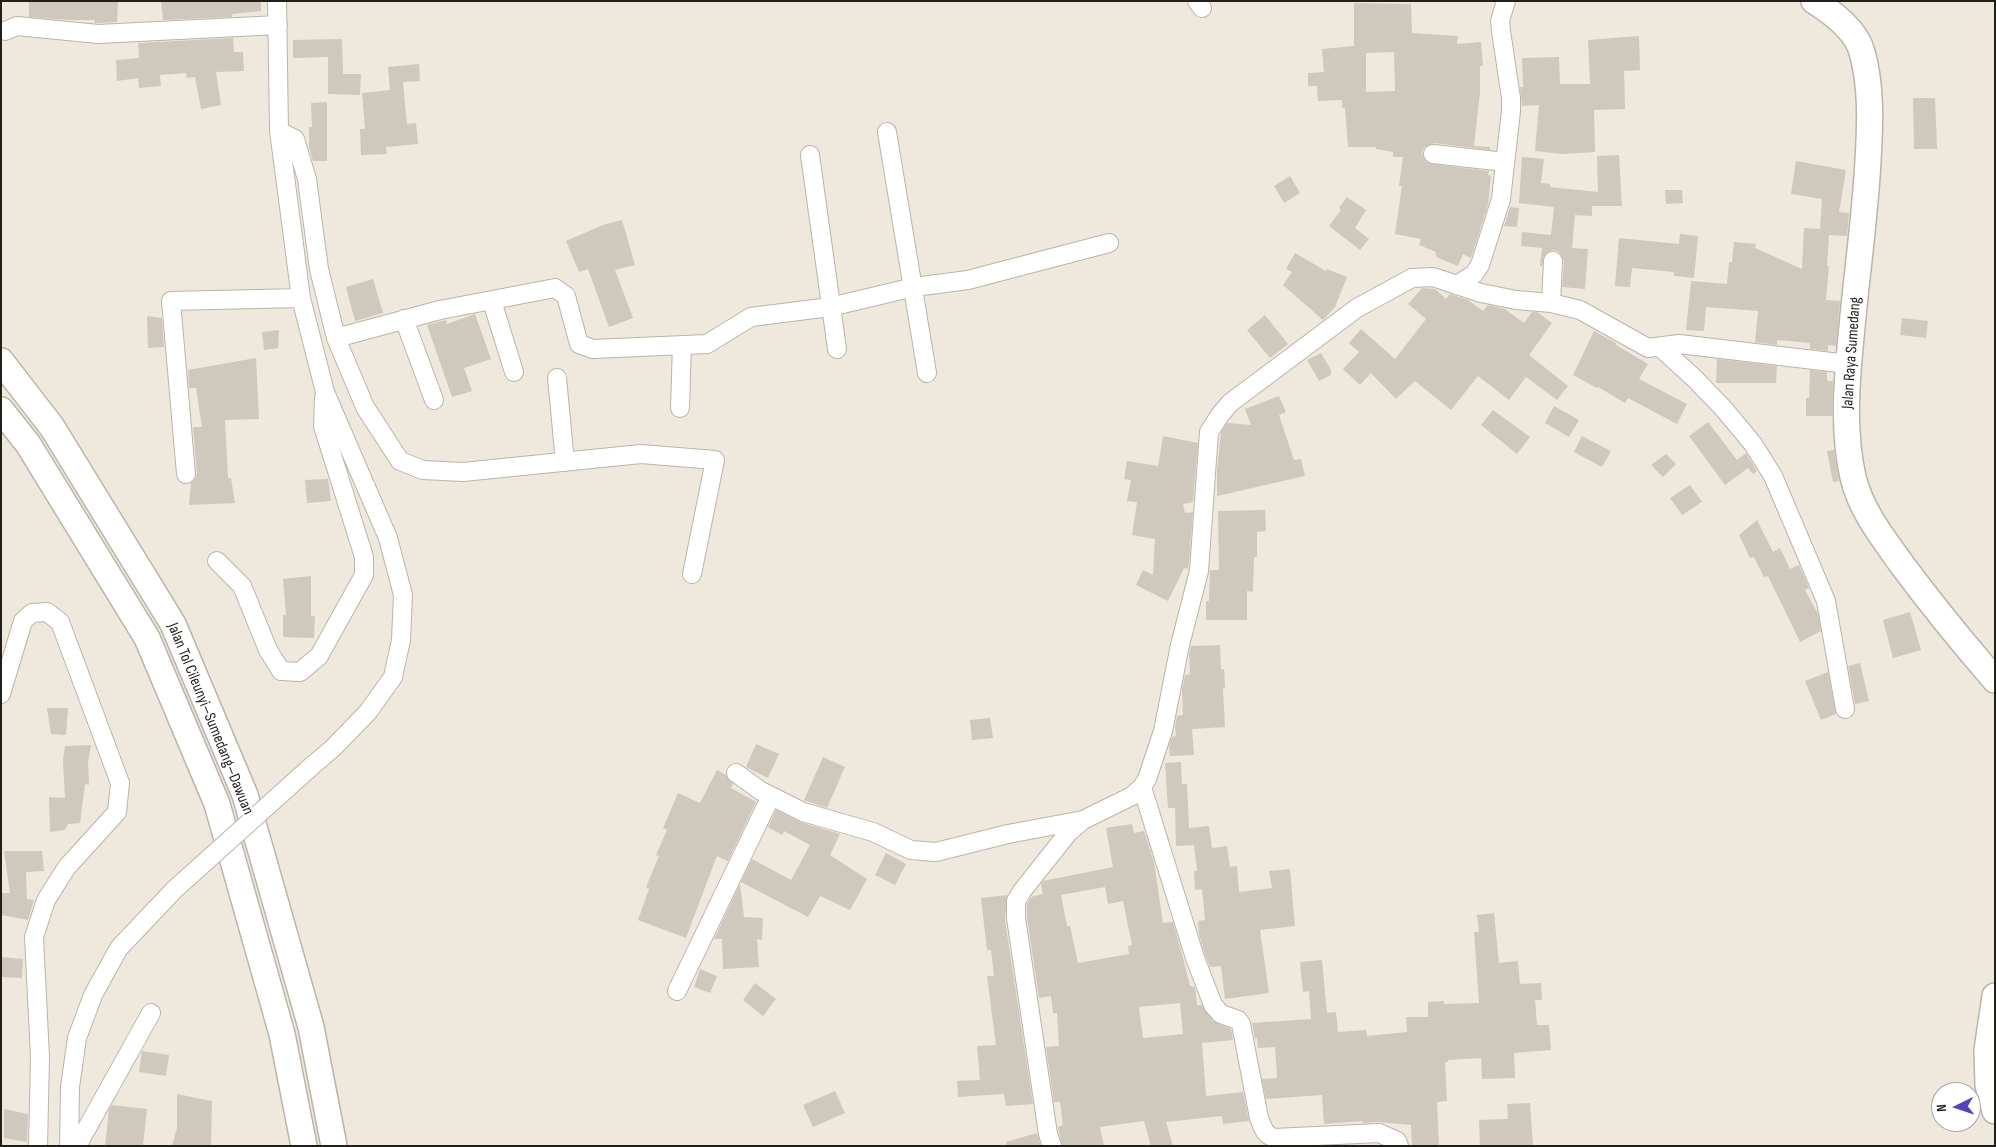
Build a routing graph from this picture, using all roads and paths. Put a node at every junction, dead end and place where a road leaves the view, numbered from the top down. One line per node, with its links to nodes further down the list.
1 (277, 1): 4 (street)
2 (1506, 1): 10 (street)
3 (1814, 1): 25 (highway, Jalan Raya Sumedang)
4 (278, 24): 5 (street); 6 (street)
5 (5, 31)
6 (279, 131): 15 (street); 20 (street)
7 (887, 132): 14 (street)
8 (1433, 154): 10 (street)
9 (810, 155): 18 (street)
10 (1505, 162): 13 (street)
11 (1109, 243): 14 (street)
12 (1553, 261): 17 (street)
13 (1457, 285): 17 (street); 41 (street)
14 (914, 287): 18 (street); 27 (street)
15 (301, 298): 29 (street); 34 (street)
16 (492, 301): 19 (street); 21 (street); 26 (street)
17 (1551, 303): 22 (street)
18 (830, 307): 21 (street); 23 (street)
19 (404, 319): 20 (street); 30 (street)
20 (336, 338): 33 (street)
21 (682, 344): 31 (street)
22 (1660, 348): 25 (street); 39 (street)
23 (837, 350)
24 (1, 361): 52 (highway, Jalan Tol Cileunyi–Sumedang–Dawuan)
25 (1848, 364): 37 (highway, Jalan Raya Sumedang)
26 (514, 372)
27 (927, 373)
28 (557, 378): 33 (street)
29 (325, 392): 35 (street); 49 (street, bridge)
30 (434, 400)
31 (680, 408)
32 (1, 410): 51 (highway, Jalan Tol Cileunyi–Sumedang–Dawuan)
33 (565, 462): 36 (street)
34 (186, 474)
35 (217, 561)
36 (692, 574)
37 (1995, 680)
38 (1, 694): 48 (street)
39 (1845, 709)
40 (736, 773): 42 (street)
41 (1142, 787): 43 (street); 54 (street)
42 (771, 796): 43 (street); 44 (street)
43 (1083, 820): 53 (street)
44 (677, 991)
45 (1995, 996): 47 (highway)
46 (151, 1013): 50 (street)
47 (1995, 1111)
48 (38, 1146)
49 (69, 1146)
50 (77, 1146)
51 (304, 1146)
52 (334, 1146)
53 (1052, 1146)
54 (1399, 1146)

